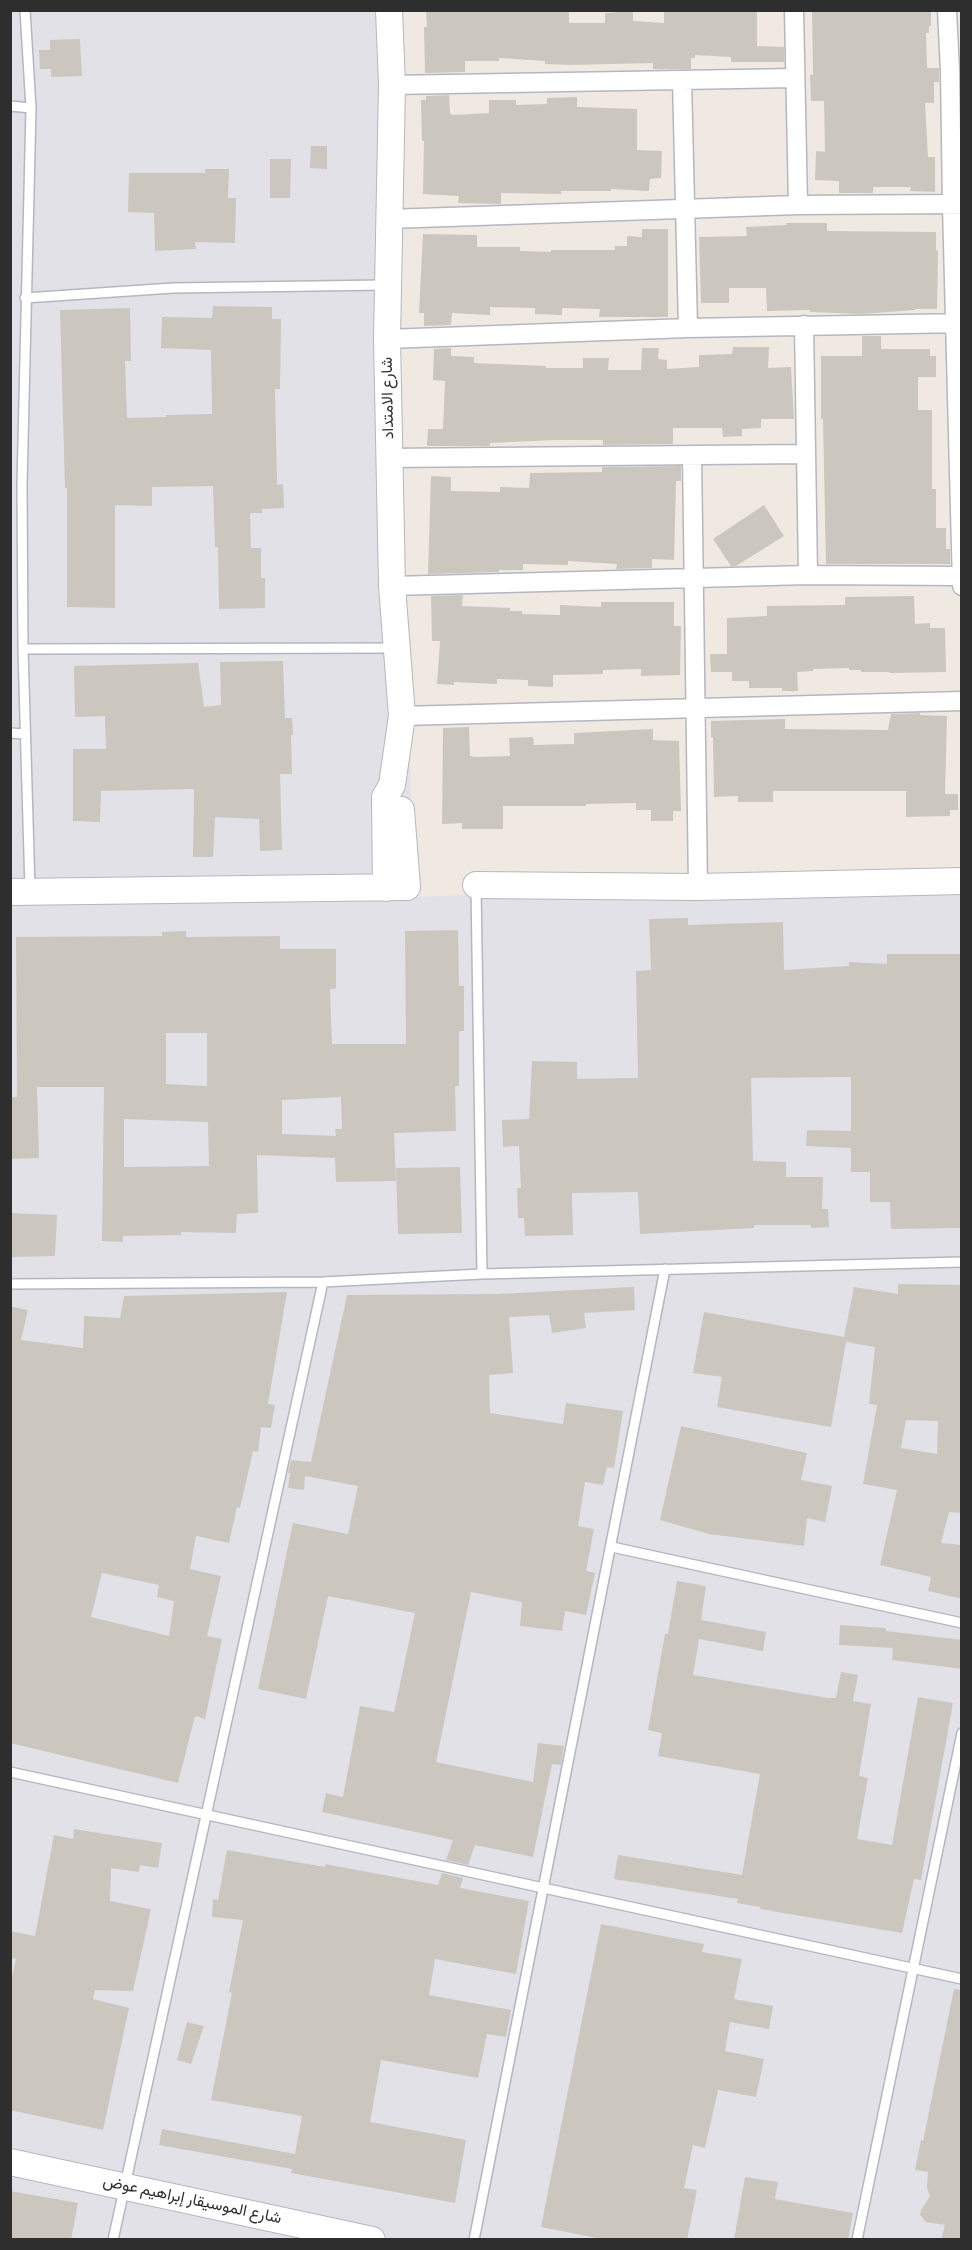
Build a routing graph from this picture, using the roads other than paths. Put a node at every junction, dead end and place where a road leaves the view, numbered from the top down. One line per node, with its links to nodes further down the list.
1 (25, 10): 10 (lane)
2 (389, 10): 8 (street, شارع الامتداد)
3 (794, 10): 6 (street)
4 (947, 10): 5 (street)
5 (956, 70): 12 (street)
6 (795, 78): 7 (street); 11 (street)
7 (682, 80): 8 (street); 13 (street)
8 (392, 85): 14 (street, شارع الامتداد)
9 (10, 106): 10 (lane)
10 (31, 108): 16 (lane)
11 (798, 205): 12 (street); 13 (street)
12 (957, 205): 17 (street)
13 (683, 209): 14 (street); 19 (street)
14 (389, 219): 15 (street, شارع الامتداد)
15 (389, 285): 16 (lane); 20 (street, شارع الامتداد)
16 (25, 298): 26 (lane)
17 (958, 323): 18 (street); 21 (street)
18 (804, 325): 19 (street); 22 (street)
19 (688, 328): 20 (street)
20 (387, 339): 24 (street, شارع الامتداد)
21 (959, 440): 28 (street)
22 (805, 454): 23 (street); 27 (street)
23 (692, 456): 24 (street); 29 (street)
24 (390, 458): 30 (street, شارع الامتداد)
25 (10, 483): 26 (lane)
26 (22, 483): 33 (lane)
27 (808, 575): 28 (street); 29 (street)
28 (961, 576): 31 (street)
29 (692, 580): 30 (street); 35 (street)
30 (392, 586): 32 (street, شارع الامتداد)
31 (962, 586)
32 (397, 648): 33 (lane); 36 (street, شارع الامتداد)
33 (23, 649): 38 (lane)
34 (962, 701): 35 (street)
35 (695, 708): 36 (street); 41 (street)
36 (402, 716): 42 (street, شارع الامتداد)
37 (10, 733): 38 (lane)
38 (25, 734): 42 (lane)
39 (962, 881): 41 (street)
40 (476, 885): 41 (street); 45 (lane)
41 (698, 887)
42 (20, 892)
43 (962, 1262): 44 (lane)
44 (665, 1269): 45 (lane); 48 (lane)
45 (482, 1274): 46 (lane)
46 (323, 1282): 47 (lane); 52 (lane)
47 (10, 1284)
48 (612, 1546): 49 (lane); 53 (lane)
49 (962, 1623)
50 (962, 1733): 54 (lane)
51 (10, 1772): 52 (lane)
52 (206, 1814): 53 (lane); 57 (lane)
53 (544, 1888): 54 (lane); 60 (lane)
54 (912, 1968): 55 (lane); 61 (lane)
55 (962, 1979)
56 (10, 2162): 57 (street, شارع الموسيقار إبراهيم عوض)
57 (125, 2186): 58 (lane); 59 (street, شارع الموسيقار إبراهيم عوض)
58 (113, 2240)
59 (372, 2240)
60 (474, 2240)
61 (857, 2240)

